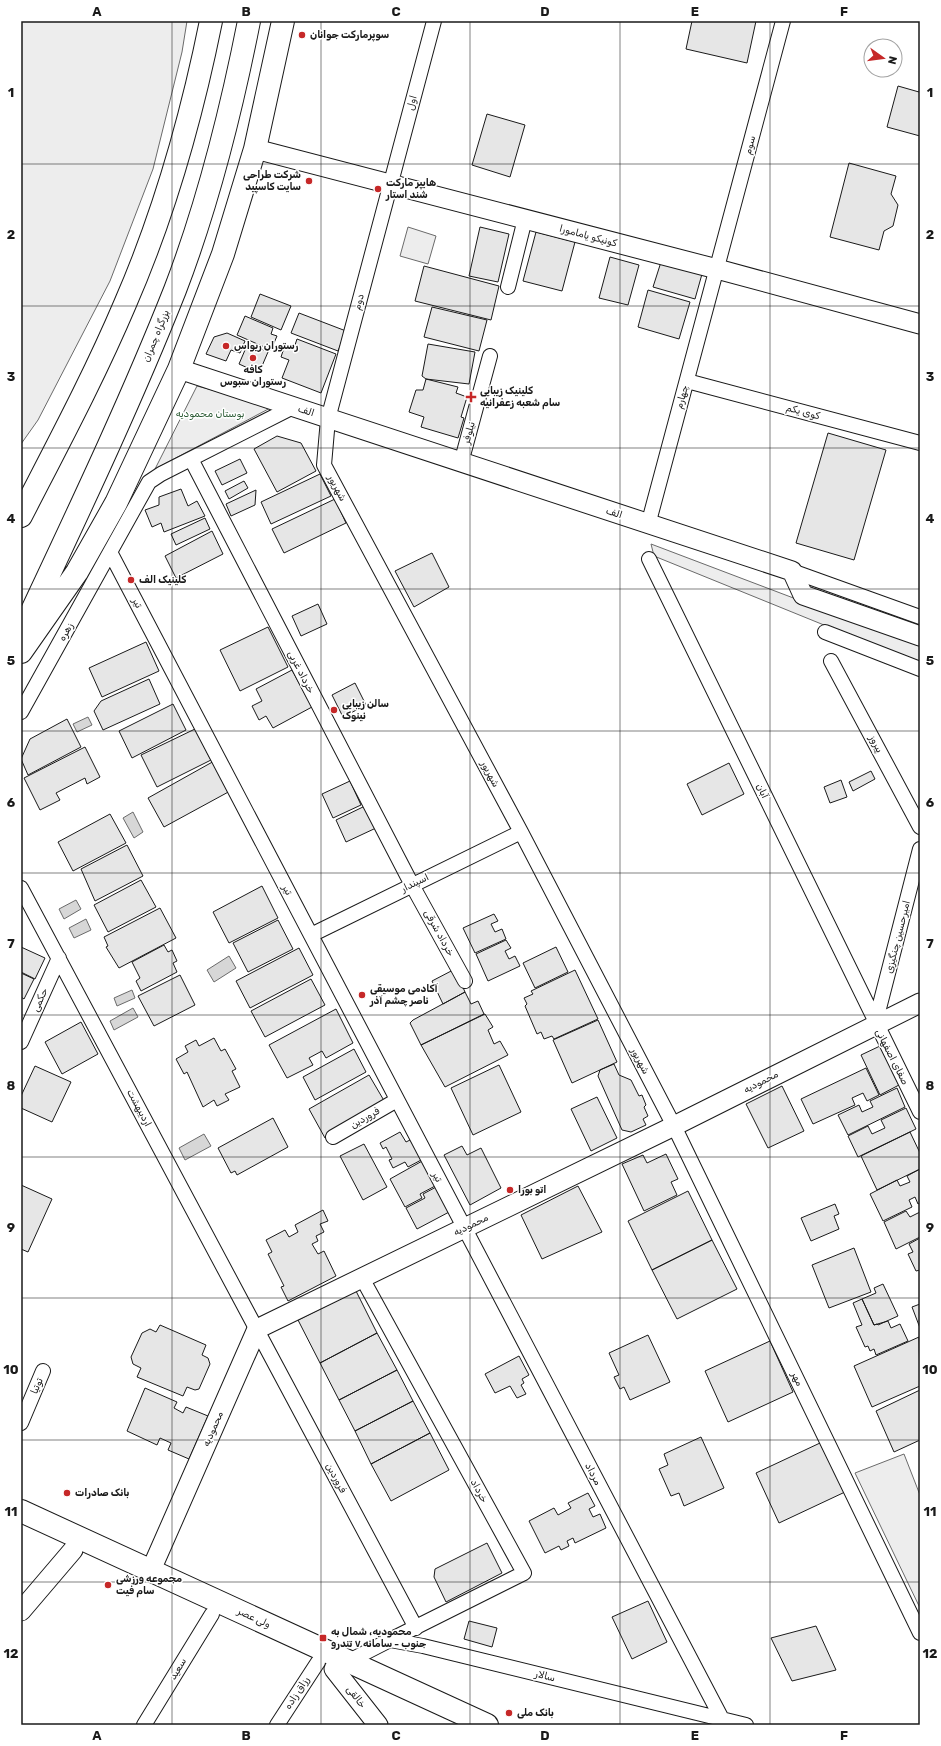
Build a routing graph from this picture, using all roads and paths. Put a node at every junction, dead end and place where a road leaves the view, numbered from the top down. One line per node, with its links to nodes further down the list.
1 (211, 21): 20 (main road)
2 (249, 21): 27 (main road, بزرگراه چمران)
3 (283, 21): 6 (main road)
4 (434, 21): 7 (street, اول)
5 (783, 21): 9 (street, سوم)
6 (255, 149): 7 (street, کونیکو یامامورا); 13 (main road)
7 (390, 184): 8 (street, کونیکو یامامورا); 16 (street, دوم)
8 (525, 219): 9 (street, کونیکو یامامورا); 10 (street)
9 (716, 269): 11 (street, کونیکو یامامورا); 14 (street, چهارم)
10 (508, 287)
11 (920, 324)
12 (490, 356): 19 (street, نیلوفر)
13 (180, 369): 15 (street, الف); 29 (main road)
14 (687, 381): 17 (street, کوی یکم); 21 (street, چهارم)
15 (293, 407): 16 (street, الف); 18 (street, الف)
16 (328, 419): 19 (street, الف); 34 (street, شهریور)
17 (920, 443)
18 (191, 459): 22 (street, الف); 36 (street, خرداد غربی)
19 (461, 463): 21 (street, الف)
20 (21, 516)
21 (648, 525): 24 (street, الف)
22 (110, 552): 32 (street, زهره); 38 (street, تیر)
23 (648, 559): 42 (street, آبان)
24 (792, 571): 25 (street); 28 (street)
25 (920, 617)
26 (825, 632): 31 (street)
27 (21, 635)
28 (920, 636)
29 (21, 652)
30 (831, 661): 33 (street, پیروز)
31 (920, 669)
32 (21, 712)
33 (920, 827)
34 (521, 832): 36 (street, اسپندار); 46 (street, شهریور)
35 (920, 849): 42 (street, امیرحسین چنگیزی)
36 (412, 885): 38 (street, اسپندار); 40 (street, خرداد شرقی)
37 (21, 888): 39 (street, اردیبهشت)
38 (310, 935): 44 (street, تیر)
39 (59, 958): 43 (street, حکمی); 50 (street, اردیبهشت)
40 (466, 981)
41 (920, 1003): 42 (street, محمودیه)
42 (875, 1024): 45 (street, صفای اصفهانی); 46 (street, محمودیه)
43 (21, 1042)
44 (397, 1100): 47 (street, فروردین); 48 (street, تیر)
45 (920, 1112)
46 (674, 1126): 48 (street, محمودیه); 60 (street, مهر)
47 (333, 1137)
48 (464, 1228): 49 (street, محمودیه); 63 (street, مرداد)
49 (362, 1278): 50 (street, محمودیه); 59 (street, خرداد)
50 (257, 1329): 56 (street, محمودیه); 59 (street, فروردین)
51 (43, 1371): 52 (street, توتیا)
52 (21, 1424)
53 (21, 1511): 56 (main road, ولی عصر)
54 (21, 1527): 55 (main road, ولی عصر)
55 (73, 1550): 57 (street); 58 (main road, ولی عصر)
56 (151, 1570): 62 (main road, ولی عصر)
57 (21, 1611)
58 (212, 1614): 62 (main road, ولی عصر); 64 (street, سعید)
59 (416, 1628): 61 (street, خرداد)
60 (920, 1633)
61 (390, 1640): 62 (street); 63 (street, سالار)
62 (333, 1664): 65 (street, رزاق زاده); 66 (street, خالقی); 67 (main road, ولی عصر); 68 (main road, ولی عصر)
63 (722, 1719): 69 (street, سالار)
64 (144, 1725)
65 (277, 1725)
66 (378, 1725)
67 (458, 1725)
68 (487, 1725)
69 (746, 1725)

